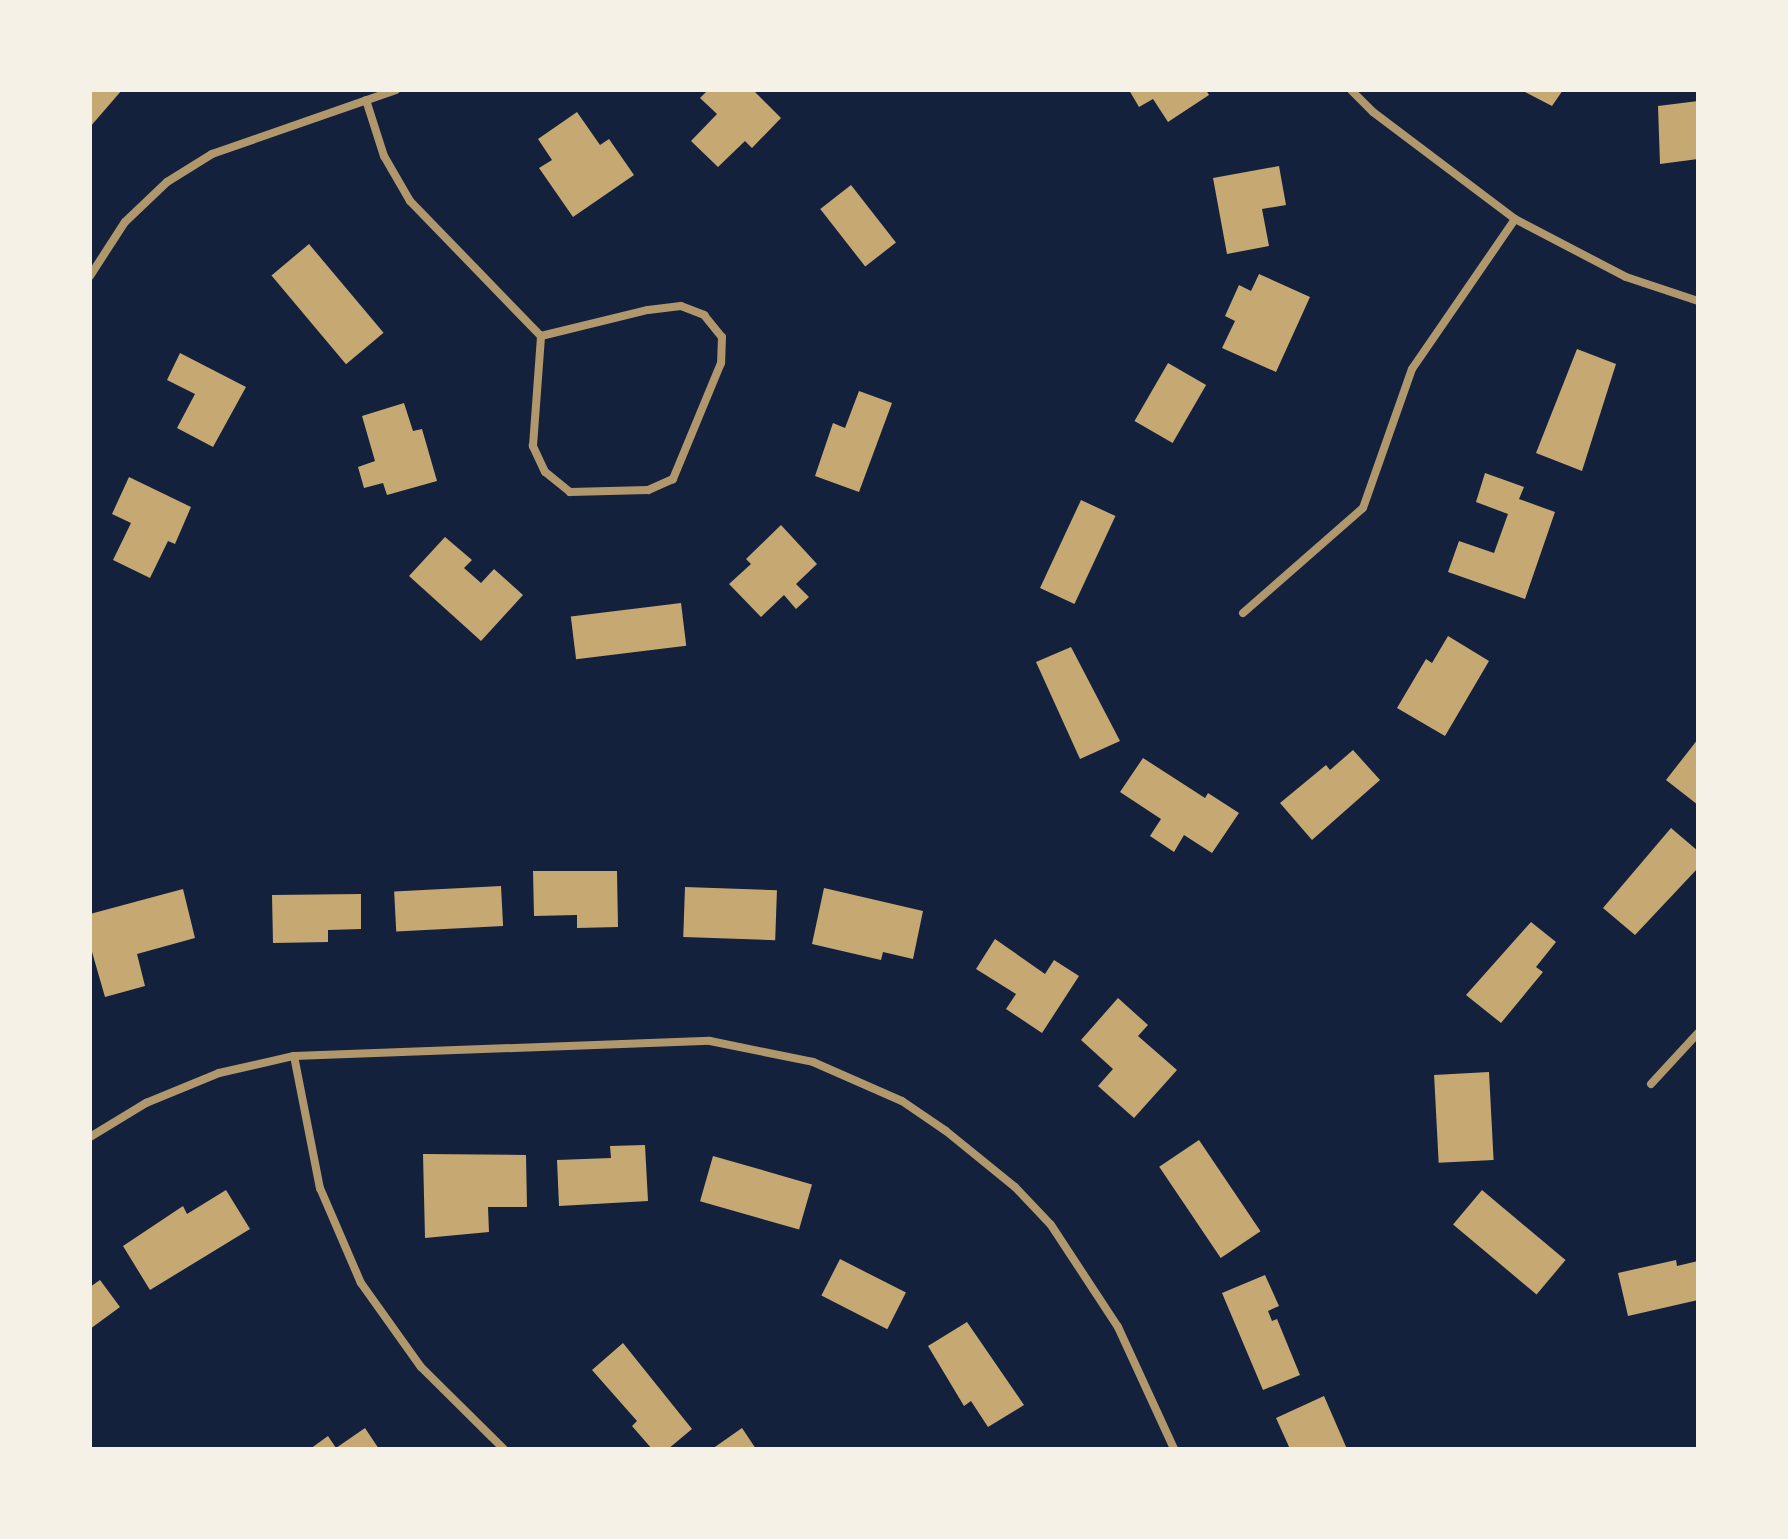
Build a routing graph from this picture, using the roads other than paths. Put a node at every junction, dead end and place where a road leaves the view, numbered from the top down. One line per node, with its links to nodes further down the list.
1 (396, 90): 3 (street)
2 (1351, 90): 4 (street)
3 (366, 100): 5 (street); 7 (street)
4 (1515, 219): 6 (street); 8 (street)
5 (90, 276)
6 (1698, 301)
7 (541, 336): 7 (street)
8 (1243, 613)
9 (1698, 1033): 11 (street)
10 (294, 1056): 12 (street); 13 (street); 14 (street)
11 (1651, 1084)
12 (90, 1137)
13 (504, 1449)
14 (1174, 1449)

